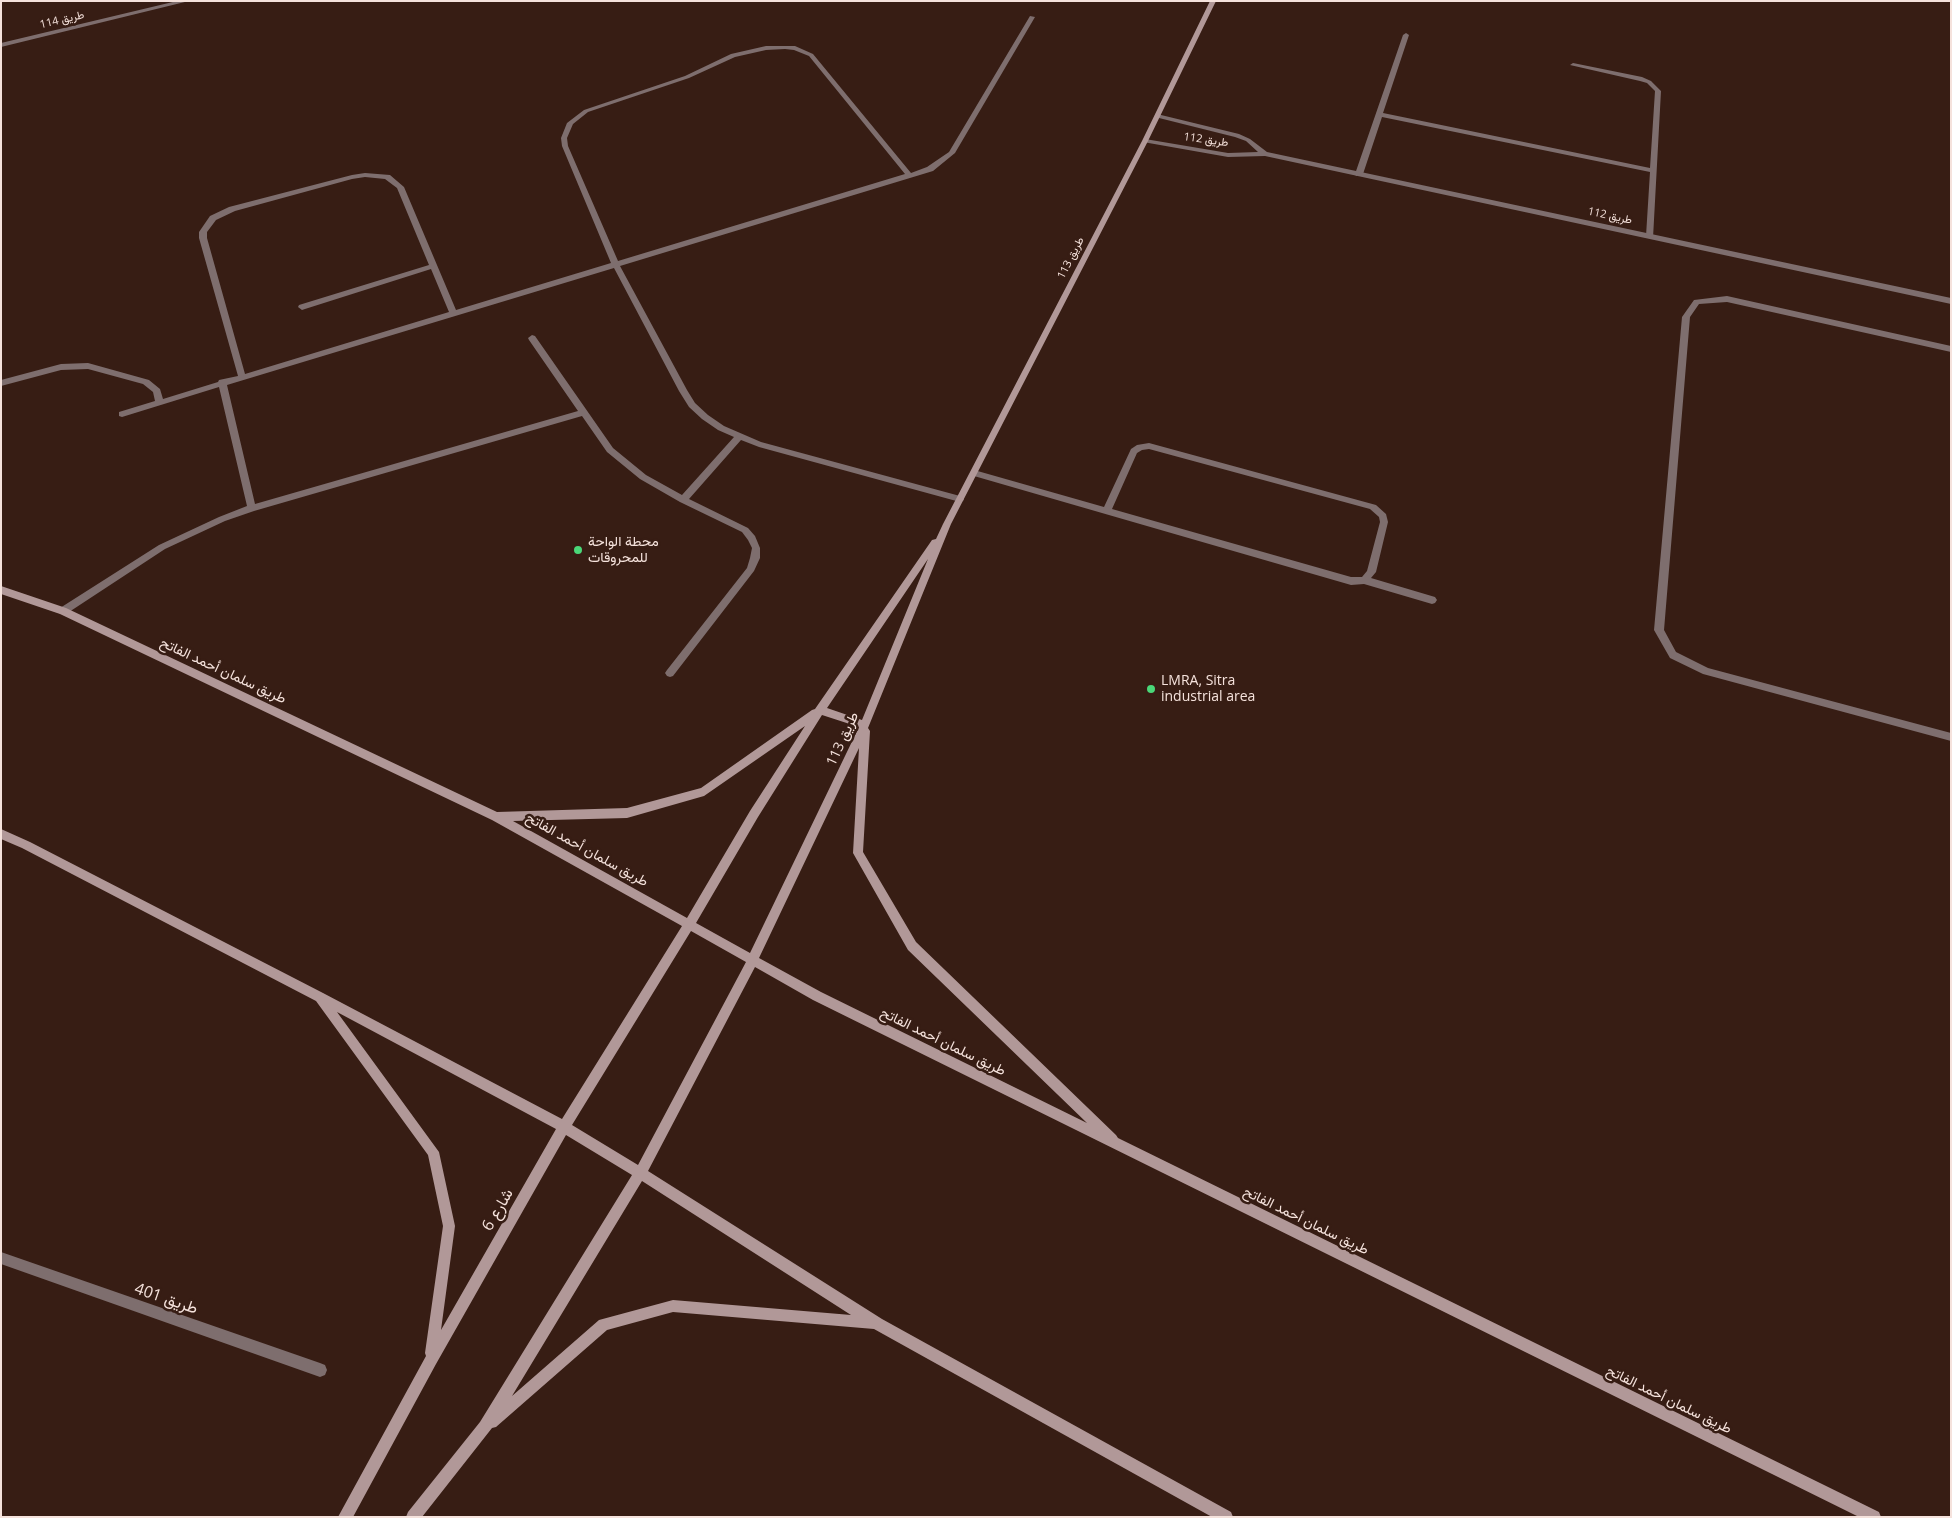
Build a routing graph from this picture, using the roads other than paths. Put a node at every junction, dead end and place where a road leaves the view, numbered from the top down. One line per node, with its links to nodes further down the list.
1 (186, 1): 5 (street, طريق 114)
2 (1213, 1): 8 (street, طريق 113)
3 (1032, 17): 13 (street)
4 (1406, 35): 7 (street)
5 (1, 45)
6 (1573, 65): 11 (street)
7 (1379, 114): 11 (street); 12 (street)
8 (1157, 116): 9 (street, طريق 113); 10 (street, طريق 112)
9 (1145, 141): 10 (street, طريق 112); 29 (street, طريق 113)
10 (1264, 154): 12 (street, طريق 112)
11 (1654, 171): 14 (street)
12 (1359, 174): 14 (street, طريق 112)
13 (909, 175): 15 (street); 15 (street)
14 (1650, 236): 17 (street, طريق 112)
15 (616, 265): 19 (street); 28 (street)
16 (433, 266): 18 (street); 19 (street); 22 (street)
17 (1951, 301)
18 (302, 307)
19 (453, 313): 22 (street)
20 (532, 338): 26 (street)
21 (1951, 349): 42 (street)
22 (242, 377): 23 (street)
23 (222, 382): 25 (street); 32 (street)
24 (1, 383): 25 (street)
25 (158, 402): 27 (street)
26 (584, 412): 31 (street); 32 (street)
27 (122, 414)
28 (739, 437): 30 (street); 31 (street)
29 (974, 473): 30 (street, طريق 113); 33 (street)
30 (960, 499): 34 (street, طريق 113)
31 (683, 500): 39 (street)
32 (252, 508): 38 (street)
33 (1107, 510): 35 (street); 35 (street)
34 (947, 524): 40 (street, طريق 113); 41 (street, طريق 113)
35 (1364, 580): 37 (street)
36 (1, 590): 38 (street, طريق سلمان أحمد الفاتح)
37 (1432, 600)
38 (63, 612): 43 (street, طريق سلمان أحمد الفاتح)
39 (670, 673)
40 (820, 710): 41 (street); 43 (street); 45 (street, طريق 113)
41 (865, 724): 46 (street, طريق 113); 49 (street)
42 (1951, 737)
43 (496, 817): 45 (street, طريق سلمان أحمد الفاتح)
44 (1, 834): 47 (street)
45 (689, 924): 46 (street, طريق سلمان أحمد الفاتح); 48 (street, شارع 6)
46 (752, 961): 49 (street, طريق سلمان أحمد الفاتح); 50 (street)
47 (319, 997): 48 (street); 53 (street)
48 (564, 1127): 50 (street); 53 (street, شارع 6)
49 (1118, 1146): 59 (street, طريق سلمان أحمد الفاتح)
50 (640, 1173): 52 (street); 55 (street)
51 (1, 1258): 54 (street, طريق 401)
52 (877, 1324): 55 (street); 58 (street)
53 (430, 1359): 56 (street, شارع 6)
54 (320, 1370)
55 (484, 1427): 57 (street)
56 (345, 1517)
57 (413, 1517)
58 (1226, 1517)
59 (1874, 1517)

